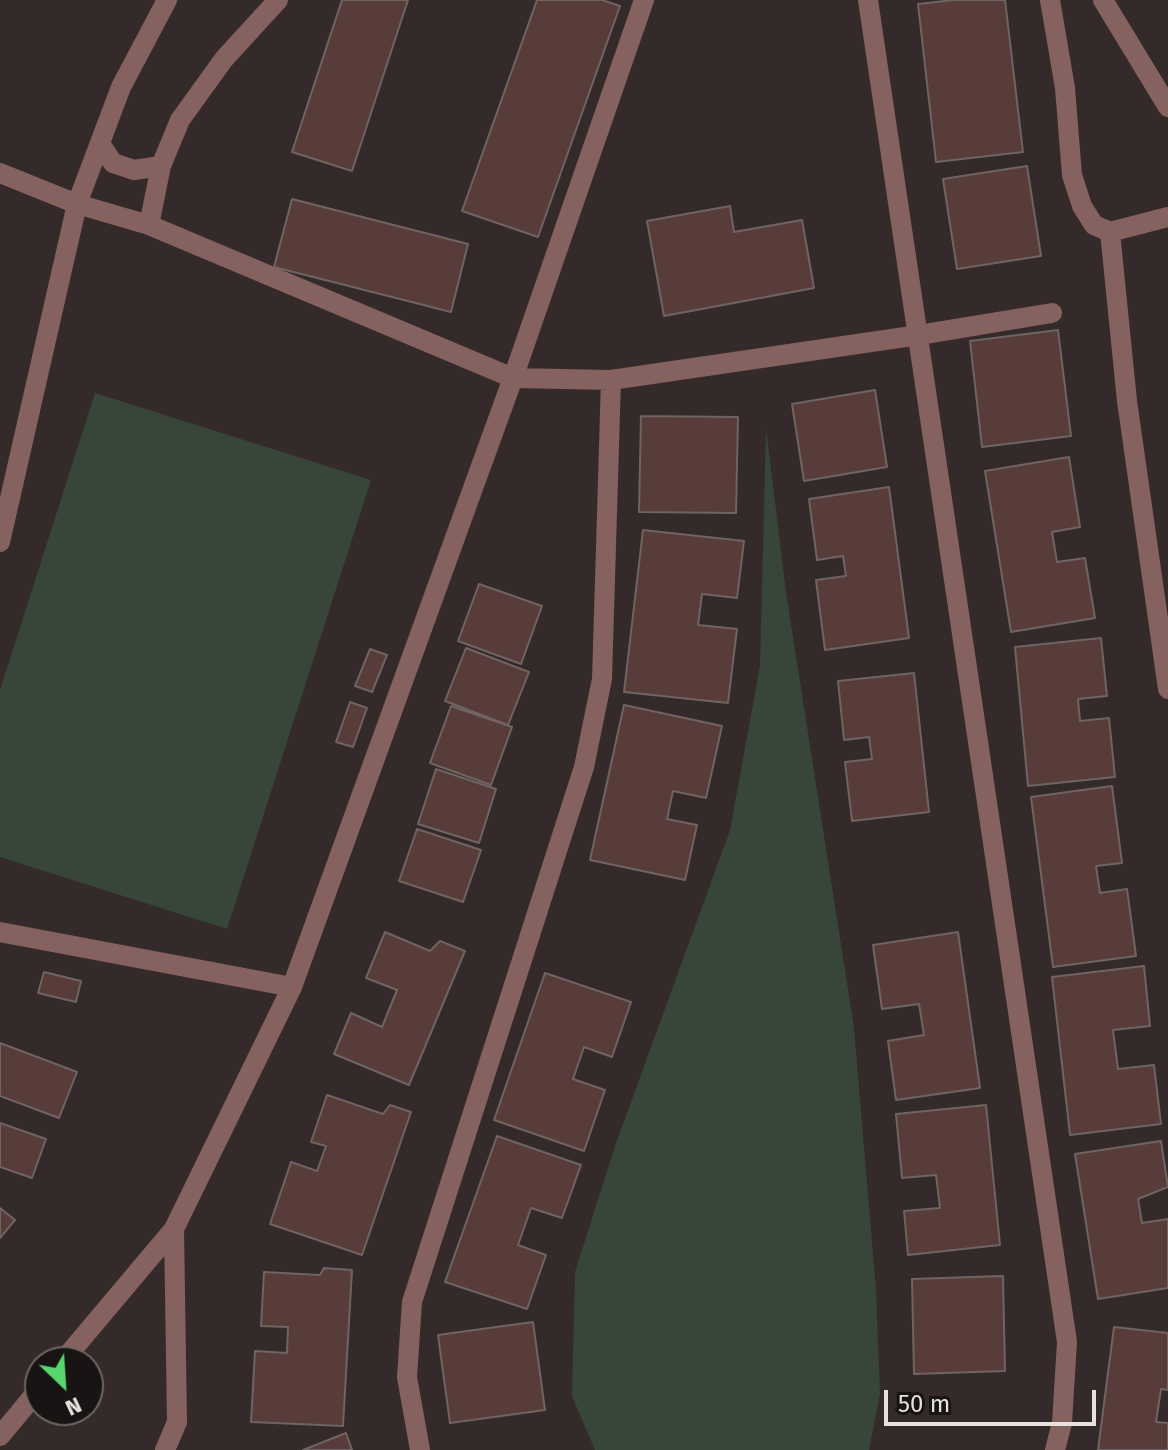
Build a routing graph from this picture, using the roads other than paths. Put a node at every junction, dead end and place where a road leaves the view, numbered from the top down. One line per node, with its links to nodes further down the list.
1 (167, 0): 8 (street)
2 (278, 0): 9 (street)
3 (644, 0): 17 (street)
4 (868, 0): 16 (street)
5 (1050, 0): 14 (street)
6 (1103, 0): 7 (street)
7 (1168, 107)
8 (101, 145): 9 (street); 11 (street)
9 (161, 166): 13 (street)
10 (0, 173): 11 (street)
11 (77, 204): 13 (street); 19 (street)
12 (1168, 217): 14 (street)
13 (149, 225): 17 (street)
14 (1110, 232): 20 (street)
15 (1052, 313): 16 (street)
16 (919, 335): 18 (street); 29 (street)
17 (513, 378): 18 (street); 22 (street)
18 (611, 380): 28 (street)
19 (0, 542)
20 (1168, 689)
21 (0, 932): 22 (street)
22 (292, 987): 23 (street)
23 (174, 1229): 24 (street); 27 (street)
24 (75, 1346)
25 (24, 1407): 26 (street)
26 (0, 1436)
27 (165, 1450)
28 (420, 1450)
29 (1055, 1450)

